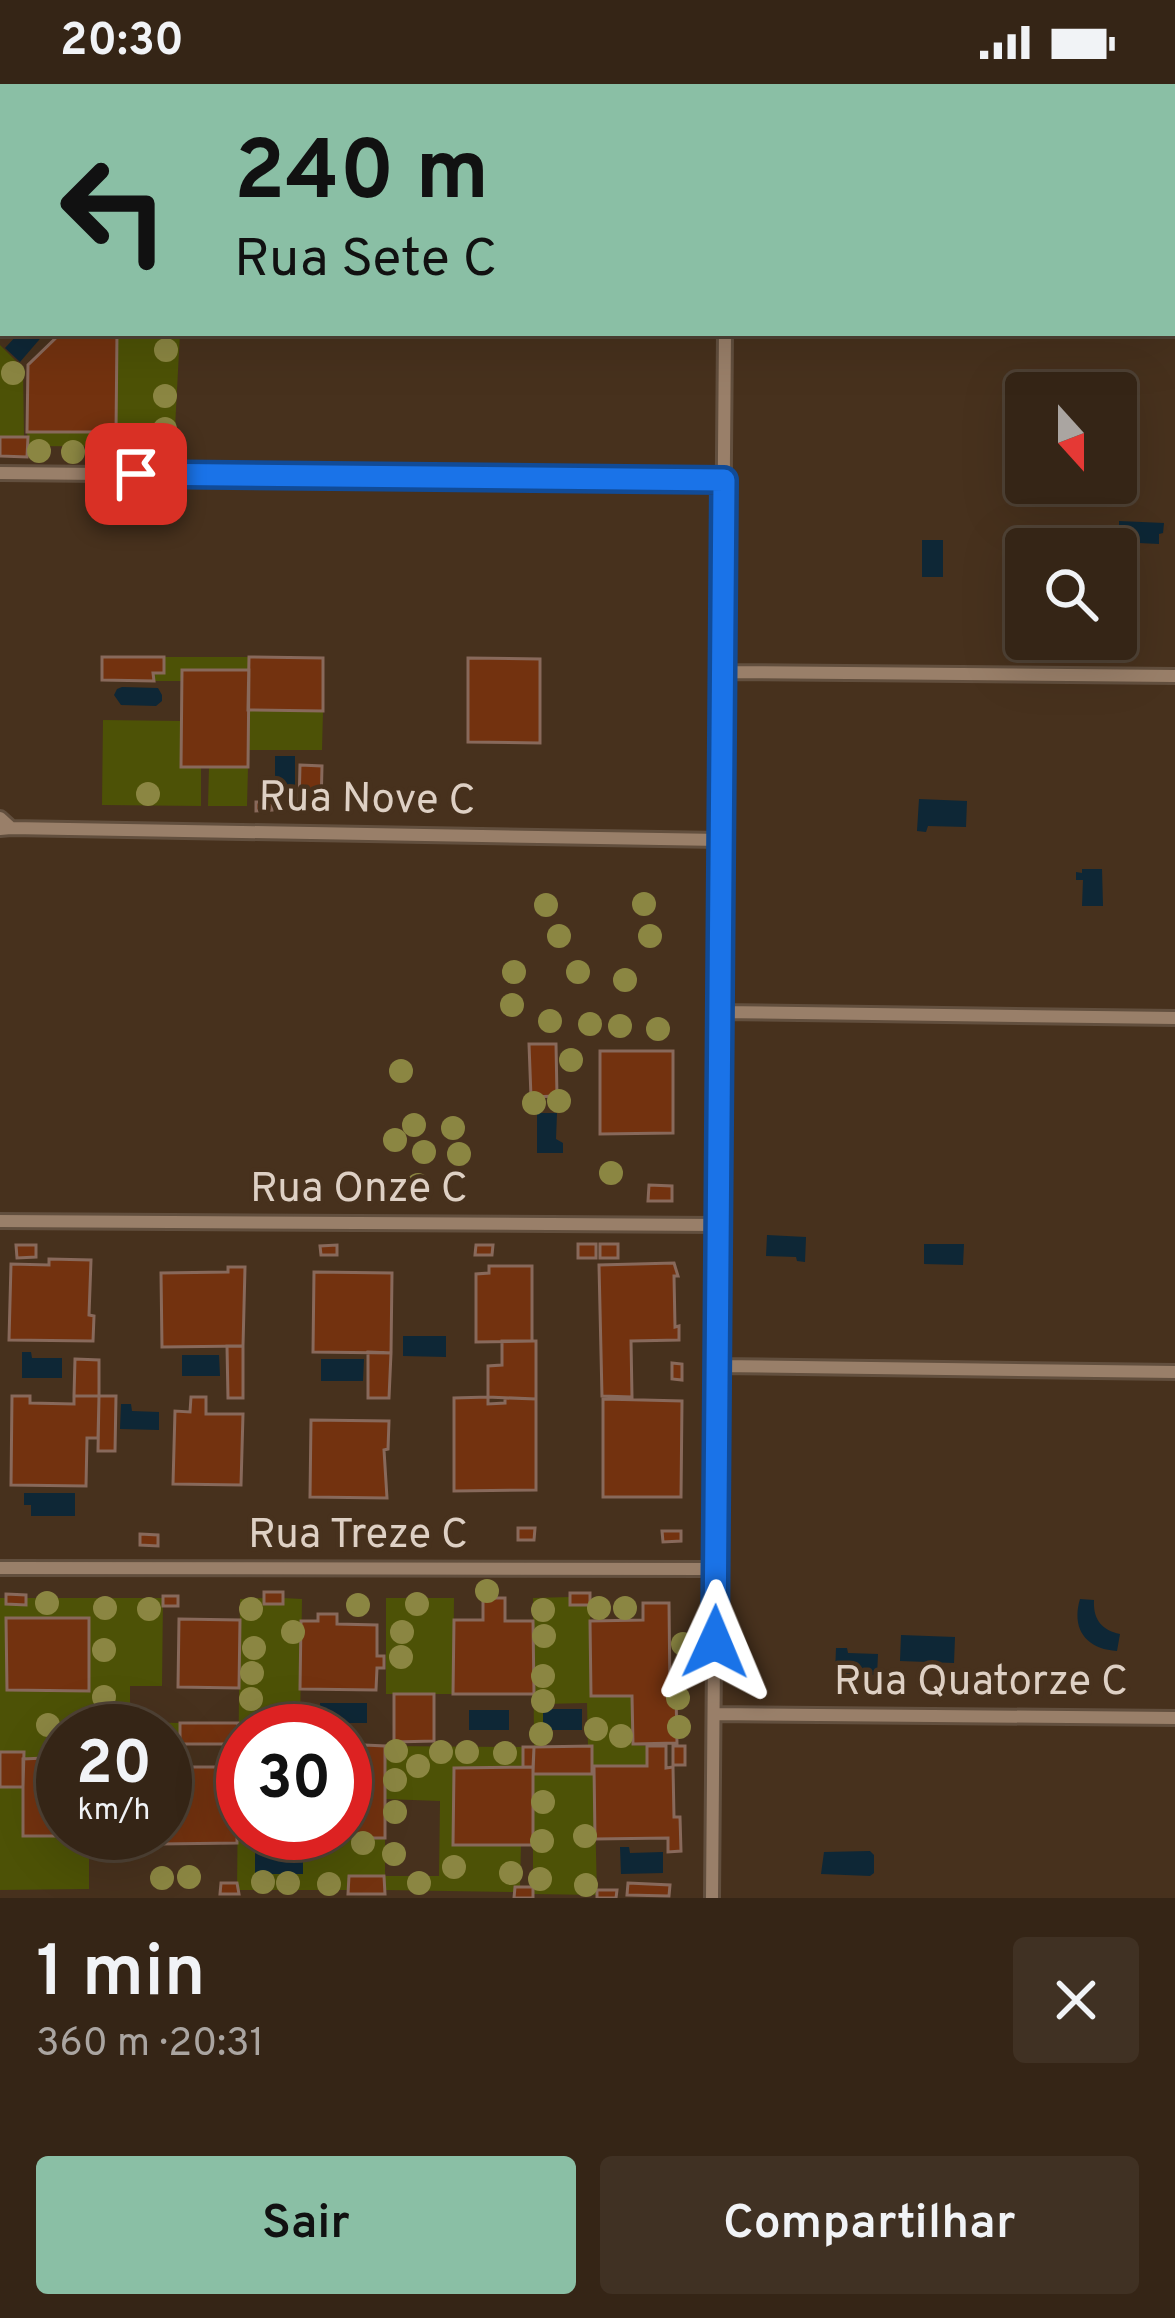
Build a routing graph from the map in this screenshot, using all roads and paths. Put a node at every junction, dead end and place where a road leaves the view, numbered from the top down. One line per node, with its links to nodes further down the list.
1 (725, 336): 3 (street)
2 (0, 472): 3 (street)
3 (724, 480): 4 (street)
4 (722, 672): 5 (street); 7 (street)
5 (1175, 676)
6 (4, 825): 7 (street, Rua Nove C)
7 (722, 840): 8 (street)
8 (719, 1012): 9 (street); 11 (street)
9 (1175, 1018)
10 (0, 1221): 11 (street, Rua Onze C)
11 (718, 1225): 12 (street)
12 (717, 1366): 13 (street); 15 (street)
13 (1175, 1372)
14 (0, 1568): 15 (street, Rua Treze C)
15 (716, 1569): 16 (street)
16 (714, 1714): 17 (street, Rua Quatorze C); 18 (street)
17 (1175, 1718)
18 (712, 1898)

